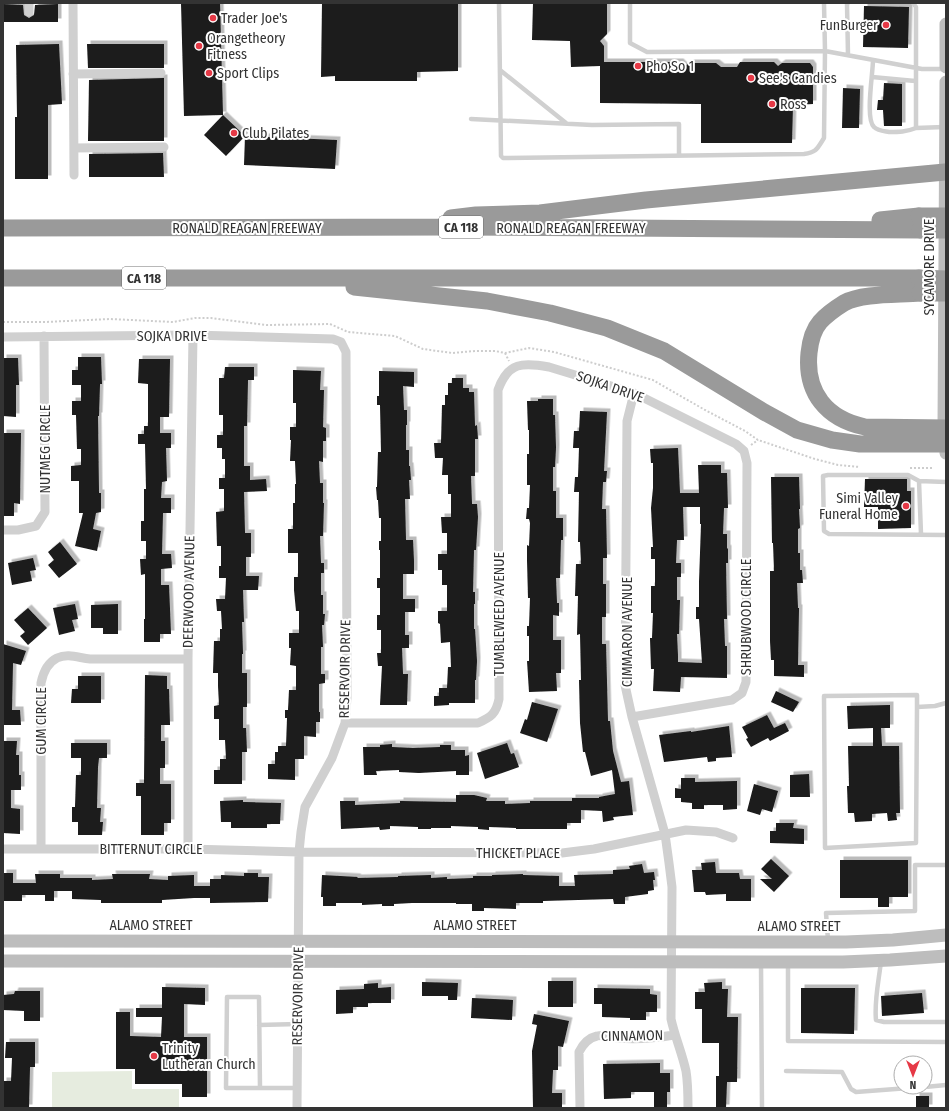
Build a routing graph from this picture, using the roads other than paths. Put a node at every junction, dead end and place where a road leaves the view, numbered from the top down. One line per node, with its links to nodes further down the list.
1 (73, 3): 14 (street)
2 (499, 3): 13 (lane)
3 (630, 3): 8 (lane)
4 (824, 3): 8 (lane)
5 (848, 3): 9 (lane)
6 (913, 3): 11 (lane)
7 (946, 24): 12 (main road)
8 (825, 51): 9 (lane); 26 (lane)
9 (848, 55): 10 (lane)
10 (873, 60): 11 (lane); 16 (lane)
11 (916, 68): 12 (lane); 17 (lane)
12 (946, 68)
13 (500, 70): 20 (lane); 21 (lane)
14 (74, 74): 15 (street); 25 (street)
15 (161, 74)
16 (872, 77): 17 (lane); 23 (lane)
17 (916, 81): 23 (lane)
18 (946, 82): 22 (main road, SYCAMORE DRIVE)
19 (471, 119): 20 (lane)
20 (500, 119): 21 (lane); 26 (lane)
21 (566, 123): 26 (lane)
22 (946, 127): 23 (lane); 27 (main road, SYCAMORE DRIVE)
23 (916, 128)
24 (164, 147): 25 (street)
25 (74, 148): 28 (street)
26 (679, 155)
27 (945, 172): 32 (highway); 45 (main road, SYCAMORE DRIVE)
28 (74, 175)
29 (946, 216): 30 (highway, bridge)
30 (920, 223): 32 (highway, RONALD REAGAN FREEWAY / CA 118); 33 (highway, bridge)
31 (3, 228): 32 (highway, RONALD REAGAN FREEWAY / CA 118)
32 (375, 228)
33 (946, 230)
34 (3, 278): 35 (highway, CA 118)
35 (285, 278): 37 (highway, CA 118); 45 (highway)
36 (946, 278): 37 (highway, CA 118, bridge)
37 (919, 286): 38 (highway, bridge); 45 (highway)
38 (946, 293)
39 (193, 335): 41 (street, SOJKA DRIVE); 42 (street, SOJKA DRIVE); 52 (street, DEERWOOD AVENUE)
40 (3, 336): 41 (street, SOJKA DRIVE)
41 (44, 336): 49 (street, NUTMEG CIRCLE)
42 (341, 342): 56 (street, RESERVOIR DRIVE)
43 (513, 368): 44 (street, SOJKA DRIVE); 56 (street, TUMBLEWEED AVENUE)
44 (634, 393): 46 (street, SOJKA DRIVE); 55 (street, CIMMARON AVENUE)
45 (945, 439)
46 (744, 451): 55 (street, SHRUBWOOD CIRCLE)
47 (919, 481): 48 (lane); 50 (lane); 50 (lane)
48 (946, 482)
49 (3, 530)
50 (921, 534): 51 (lane)
51 (946, 535)
52 (188, 658): 60 (street, GUM CIRCLE); 61 (street, DEERWOOD AVENUE)
53 (946, 703): 54 (lane)
54 (917, 707): 54 (lane)
55 (632, 717): 57 (street, CIMMARON AVENUE)
56 (345, 723): 62 (street, RESERVOIR DRIVE)
57 (665, 834): 58 (street, THICKET PLACE); 62 (street, THICKET PLACE); 67 (street, CIMMARON AVENUE)
58 (732, 838)
59 (3, 849): 60 (street, BITTERNUT CIRCLE)
60 (41, 849): 61 (street, BITTERNUT CIRCLE)
61 (188, 849): 62 (street, BITTERNUT CIRCLE)
62 (299, 852): 66 (street, RESERVOIR DRIVE)
63 (946, 865): 68 (lane)
64 (946, 935): 68 (main road, ALAMO STREET)
65 (3, 941): 66 (main road, ALAMO STREET)
66 (299, 941): 67 (main road, ALAMO STREET); 72 (street, RESERVOIR DRIVE)
67 (672, 942): 68 (main road, ALAMO STREET); 73 (street, CIMMARON AVENUE)
68 (828, 942)
69 (946, 956): 70 (main road)
70 (881, 960): 75 (main road); 76 (lane)
71 (3, 961): 72 (main road)
72 (299, 961): 73 (main road); 77 (street, RESERVOIR DRIVE)
73 (671, 962): 74 (main road); 79 (street, CIMMARON AVENUE)
74 (761, 962): 75 (main road); 90 (lane)
75 (788, 962): 80 (lane)
76 (946, 1022)
77 (298, 1024): 78 (lane); 85 (street, RESERVOIR DRIVE)
78 (259, 1025): 84 (lane); 84 (lane)
79 (674, 1035): 88 (street, CINNAMON); 89 (street, CIMMARON AVENUE)
80 (946, 1042)
81 (786, 1071): 86 (lane)
82 (946, 1085): 83 (lane)
83 (933, 1086)
84 (260, 1088): 85 (lane)
85 (297, 1088): 87 (street, RESERVOIR DRIVE)
86 (893, 1089)
87 (298, 1108)
88 (580, 1108)
89 (688, 1108)
90 (762, 1108)

